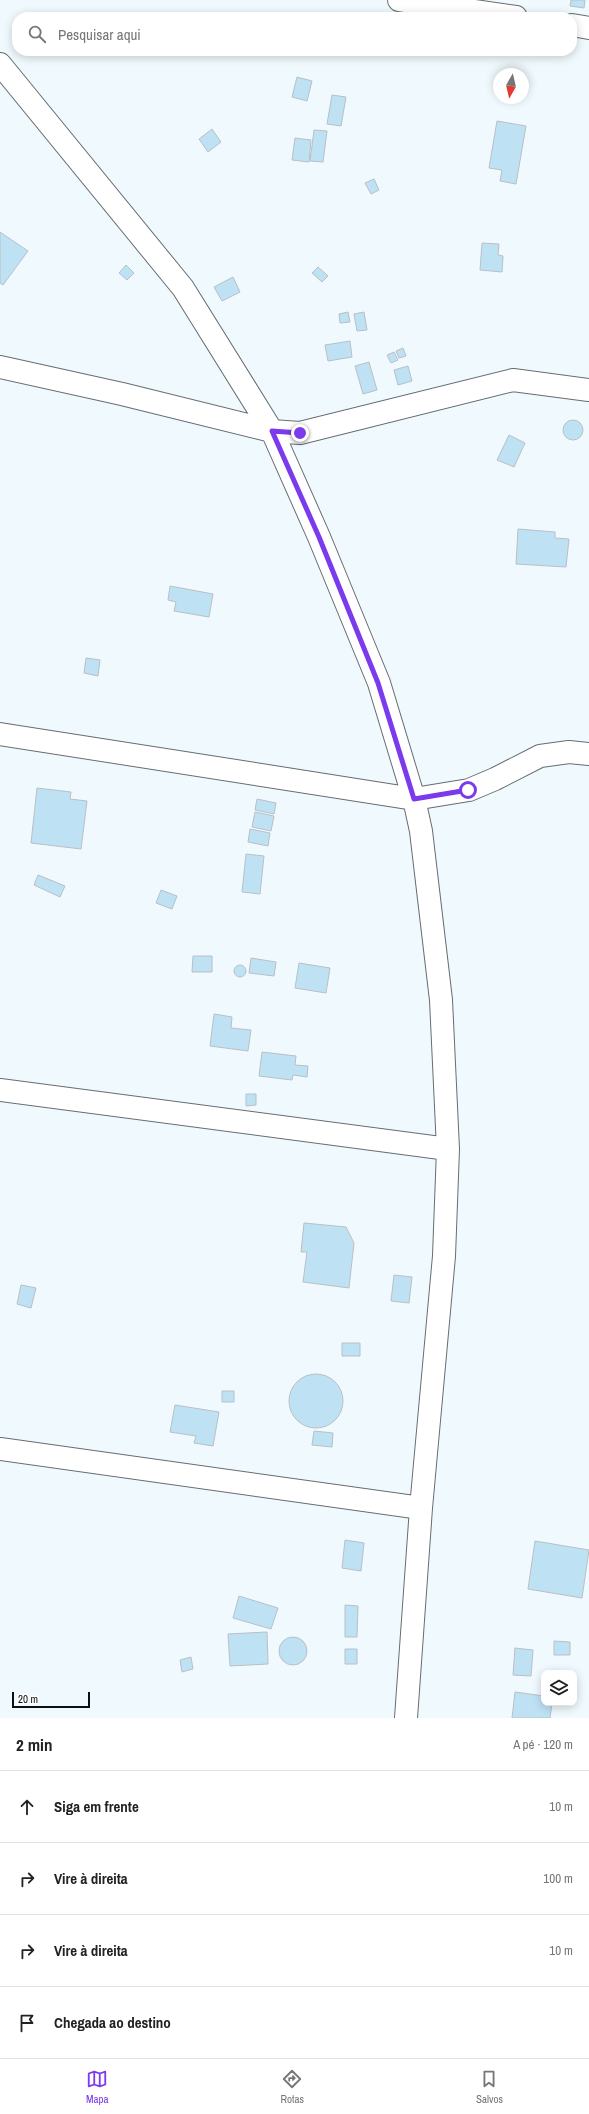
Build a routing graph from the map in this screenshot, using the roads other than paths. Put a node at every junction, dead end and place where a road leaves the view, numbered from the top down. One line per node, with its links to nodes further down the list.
1 (399, 0): 2 (street)
2 (482, 12)
3 (577, 26): 4 (street)
4 (589, 28)
5 (0, 64): 8 (street)
6 (0, 367): 8 (street)
7 (589, 390): 8 (street)
8 (272, 431): 11 (street)
9 (0, 734): 11 (street)
10 (589, 754): 11 (street)
11 (414, 799): 13 (street)
12 (0, 1090): 13 (street)
13 (448, 1149): 15 (street)
14 (0, 1449): 15 (street)
15 (421, 1508): 16 (street)
16 (406, 1718)

